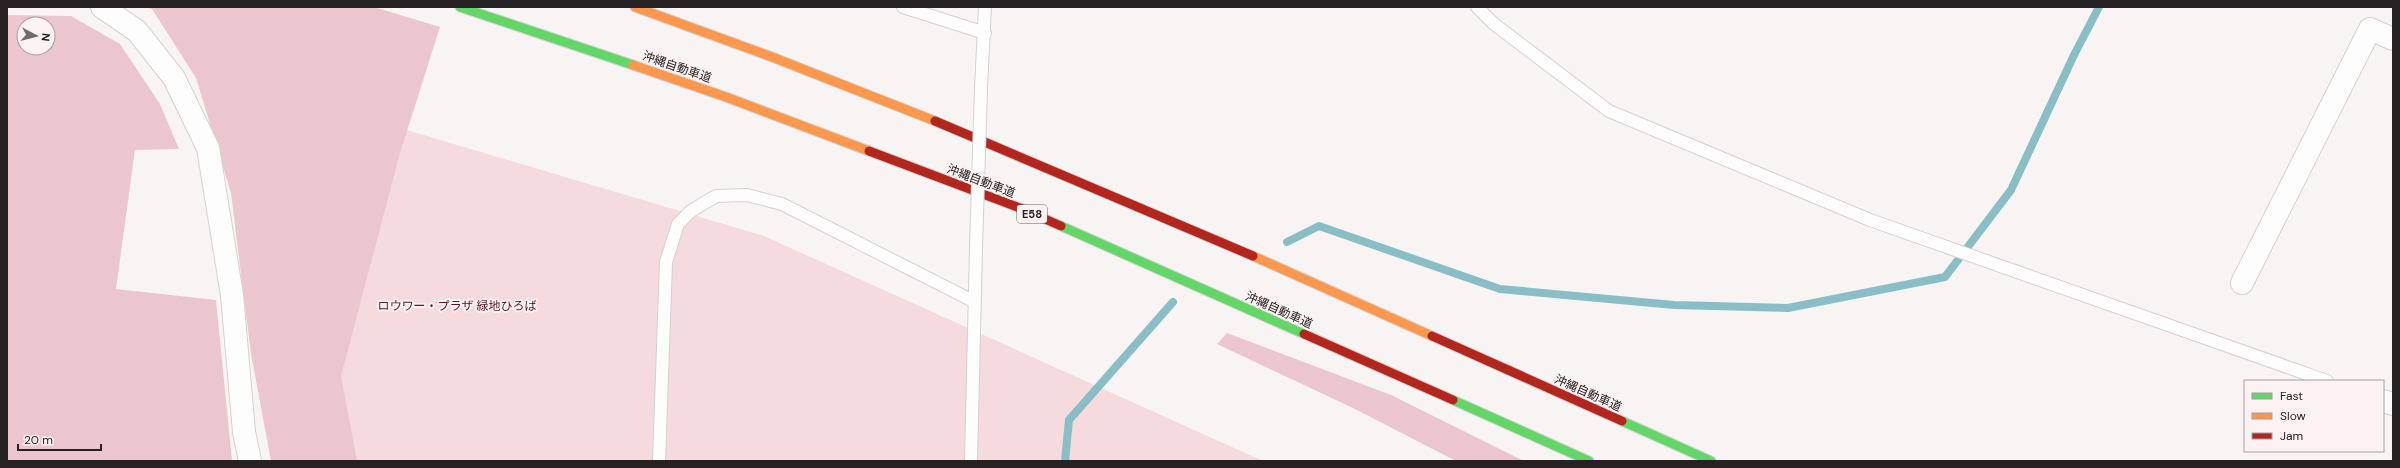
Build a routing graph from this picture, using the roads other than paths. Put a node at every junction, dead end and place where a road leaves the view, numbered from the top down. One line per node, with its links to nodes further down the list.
1 (102, 7): 12 (street)
2 (460, 7): 15 (highway, 沖縄自動車道 / E58)
3 (635, 7): 16 (highway, 沖縄自動車道)
4 (902, 7): 7 (lane)
5 (985, 7): 7 (lane)
6 (1477, 7): 11 (lane)
7 (985, 33): 10 (lane, bridge)
8 (2393, 39): 9 (street)
9 (2242, 283)
10 (975, 302): 13 (lane); 14 (lane)
11 (2324, 380)
12 (250, 461)
13 (659, 461)
14 (971, 461)
15 (1589, 461)
16 (1711, 461)

